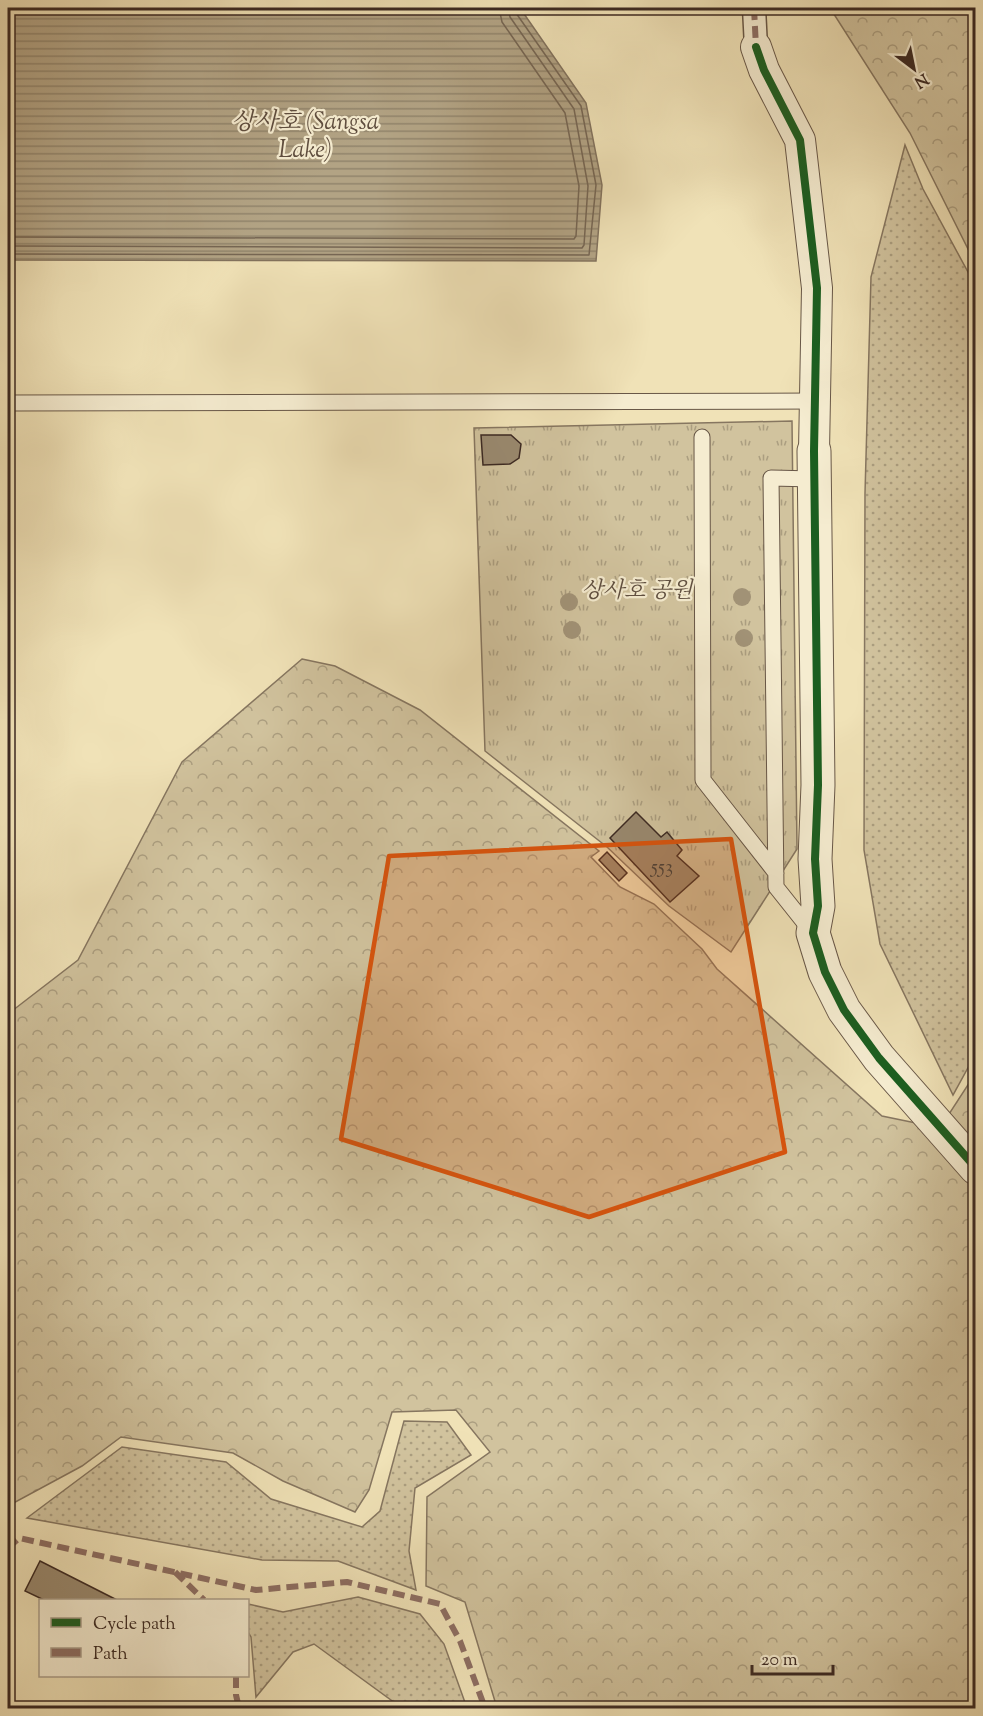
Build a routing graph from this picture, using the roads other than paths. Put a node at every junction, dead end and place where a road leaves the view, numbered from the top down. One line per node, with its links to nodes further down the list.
1 (754, 8): 2 (street)
2 (756, 48): 3 (street)
3 (815, 401): 4 (lane); 6 (street)
4 (8, 402)
5 (702, 437): 7 (lane)
6 (814, 465): 7 (lane); 8 (street)
7 (776, 873): 8 (lane)
8 (813, 933): 9 (street)
9 (975, 1167)

